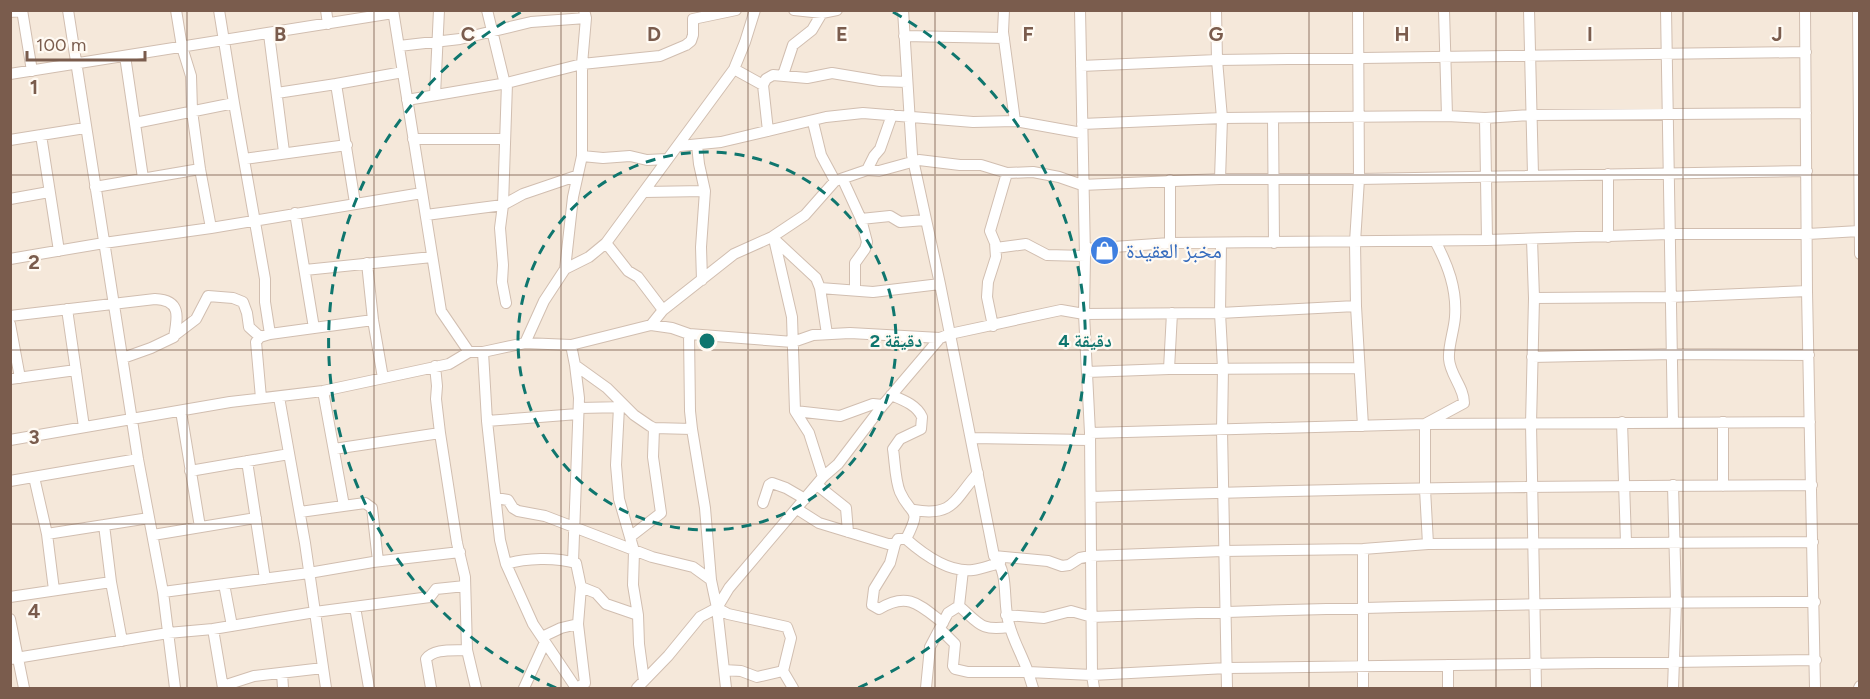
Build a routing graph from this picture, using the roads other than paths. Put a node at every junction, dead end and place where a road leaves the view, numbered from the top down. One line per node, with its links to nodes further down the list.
1 (22, 10): 22 (street); 46 (street)
2 (68, 10): 42 (street)
3 (176, 10): 34 (street)
4 (219, 10): 31 (street)
5 (326, 10): 26 (street)
6 (440, 10): 32 (street)
7 (487, 10): 27 (street)
8 (736, 10): 43 (street)
9 (755, 10): 45 (street)
10 (794, 10): 24 (street)
11 (837, 10): 24 (street)
12 (903, 10): 29 (street)
13 (1004, 10): 30 (street)
14 (1080, 10): 44 (street)
15 (1216, 10): 41 (street)
16 (1358, 10): 40 (street)
17 (1444, 10): 39 (street)
18 (1529, 10): 37 (street)
19 (1666, 10): 36 (street)
20 (1805, 10): 35 (street)
21 (1858, 10): 117 (street)
22 (10, 12)
23 (393, 12): 26 (street); 33 (street)
24 (822, 13): 49 (street)
25 (585, 14): 27 (street); 43 (street)
26 (328, 24): 28 (street)
27 (491, 30): 32 (street); 51 (street)
28 (269, 34): 31 (street); 54 (street)
29 (904, 36): 30 (street); 50 (street)
30 (1004, 38): 69 (street)
31 (223, 40): 34 (street); 57 (street)
32 (437, 41): 33 (street); 55 (street)
33 (399, 46): 47 (street)
34 (182, 47): 38 (street); 58 (street)
35 (1806, 52): 36 (street); 59 (street)
36 (1667, 53): 37 (street); 60 (street)
37 (1531, 55): 39 (street); 62 (street)
38 (126, 56): 42 (street); 71 (street)
39 (1445, 57): 40 (street); 64 (street)
40 (1359, 58): 41 (street); 65 (street)
41 (1217, 60): 44 (street); 66 (street)
42 (76, 64): 46 (street); 72 (street)
43 (582, 64): 51 (street); 83 (street)
44 (1081, 66): 73 (street)
45 (734, 69): 53 (street); 81 (street)
46 (32, 71): 48 (street)
47 (403, 72): 52 (street); 56 (street)
48 (10, 74)
49 (783, 75): 50 (street); 53 (street)
50 (907, 82): 63 (street)
51 (507, 83): 55 (street); 76 (street)
52 (336, 84): 54 (street); 79 (street)
53 (763, 85): 74 (street)
54 (277, 93): 82 (street)
55 (435, 95): 56 (street)
56 (407, 100): 77 (street)
57 (234, 103): 58 (street); 84 (street)
58 (192, 111): 71 (street); 87 (street)
59 (1806, 112): 60 (street); 89 (street)
60 (1668, 113): 62 (street); 91 (street)
61 (892, 115): 63 (street); 70 (street); 88 (street)
62 (1531, 115): 68 (street); 93 (street)
63 (908, 116): 69 (street); 86 (street)
64 (1447, 116): 65 (street); 68 (street)
65 (1359, 117): 67 (street); 99 (street)
66 (1222, 118): 67 (street); 73 (street); 97 (street)
67 (1273, 118): 98 (street)
68 (1485, 118): 95 (street)
69 (1015, 121): 73 (street)
70 (813, 122): 74 (street); 100 (street)
71 (135, 123): 96 (street)
72 (85, 128): 75 (street); 103 (street)
73 (1082, 128): 102 (street)
74 (768, 131): 80 (street)
75 (41, 135): 78 (street); 105 (street)
76 (505, 138): 77 (street); 110 (street)
77 (414, 139): 107 (street)
78 (10, 140)
79 (347, 145): 82 (street); 109 (street)
80 (697, 145): 81 (street); 104 (street)
81 (680, 146): 85 (street)
82 (284, 152): 84 (street)
83 (582, 156): 85 (street); 94 (street)
84 (244, 159): 115 (street)
85 (667, 159): 106 (street)
86 (913, 162): 88 (street); 90 (street); 114 (street)
87 (200, 169): 96 (street); 116 (street)
88 (867, 170): 100 (street)
89 (1807, 171): 91 (street); 119 (street)
90 (1007, 172): 102 (street); 131 (street)
91 (1669, 173): 92 (street); 118 (street)
92 (1608, 174): 93 (street); 120 (street)
93 (1533, 175): 95 (street)
94 (576, 176): 110 (street); 138 (street)
95 (1486, 176): 99 (street); 123 (street)
96 (144, 178): 103 (street)
97 (1220, 178): 98 (street); 101 (street)
98 (1272, 179): 99 (street); 130 (street)
99 (1359, 179): 125 (street)
100 (839, 180): 113 (street); 121 (street)
101 (1170, 180): 102 (street); 128 (street)
102 (1082, 185): 133 (street)
103 (95, 187): 126 (street)
104 (705, 191): 106 (street); 140 (street)
105 (49, 192): 108 (street); 132 (street)
106 (644, 192): 127 (street)
107 (422, 193): 109 (street); 112 (street)
108 (10, 199)
109 (356, 203): 111 (street)
110 (503, 205): 112 (street); 148 (street)
111 (295, 213): 115 (street); 139 (street)
112 (426, 215): 135 (street)
113 (861, 219): 114 (street); 143 (street)
114 (926, 220): 141 (street)
115 (254, 221): 116 (street); 164 (street)
116 (212, 228): 126 (street)
117 (1859, 231): 119 (street); 134 (street)
118 (1669, 234): 119 (street); 120 (street); 145 (street)
119 (1808, 234): 144 (street)
120 (1608, 237): 122 (street)
121 (773, 238): 140 (street); 142 (street); 166 (street)
122 (1532, 239): 123 (street); 146 (street)
123 (1487, 240): 124 (street)
124 (1435, 241): 125 (street); 199 (street)
125 (1355, 242): 130 (street); 149 (street)
126 (104, 243): 132 (street); 147 (street)
127 (606, 243): 138 (street); 151 (street)
128 (1170, 243): 129 (street); 133 (street)
129 (1221, 243): 130 (street); 153 (street)
130 (1274, 243)
131 (996, 248): 133 (street); 159 (street)
132 (59, 250): 136 (street)
133 (1085, 252): 154 (street)
134 (1860, 254)
135 (432, 257): 137 (street); 169 (street)
136 (10, 259)
137 (367, 263): 139 (street); 156 (street)
138 (566, 269): 167 (street)
139 (305, 270): 160 (street)
140 (702, 280): 151 (street)
141 (940, 284): 143 (street); 165 (street)
142 (820, 288): 143 (street); 162 (street)
143 (855, 290)
144 (1808, 291): 145 (street); 172 (street)
145 (1670, 297): 146 (street); 171 (street)
146 (1534, 298): 173 (street)
147 (114, 303): 150 (street); 163 (street); 174 (street)
148 (506, 303)
149 (1356, 306): 153 (street); 178 (street)
150 (67, 309): 155 (street); 180 (street)
151 (663, 310): 158 (street)
152 (1172, 313): 153 (street); 154 (street); 179 (street)
153 (1220, 313): 177 (street)
154 (1084, 314): 159 (street); 181 (street)
155 (10, 316)
156 (373, 320): 160 (street); 182 (street)
157 (10, 324): 183 (street)
158 (651, 325): 161 (street); 168 (street)
159 (993, 326): 165 (street)
160 (314, 328): 164 (street)
161 (689, 334): 166 (street); 204 (street)
162 (828, 334): 165 (street); 166 (street)
163 (175, 335): 164 (street); 174 (street)
164 (265, 335): 187 (street)
165 (945, 336): 185 (street); 208 (street)
166 (793, 342): 192 (street)
167 (525, 343): 168 (street); 170 (street)
168 (572, 345): 175 (street)
169 (469, 352): 170 (street); 176 (street)
170 (483, 352): 194 (street)
171 (1673, 354): 172 (street); 173 (street); 196 (street)
172 (1809, 355): 198 (street)
173 (1532, 357): 200 (street)
174 (123, 358): 193 (street)
175 (575, 365): 189 (street); 191 (street)
176 (435, 366): 182 (street); 206 (street)
177 (1223, 368): 178 (street); 179 (street); 205 (street)
178 (1358, 368): 201 (street)
179 (1169, 369): 181 (street)
180 (76, 370): 183 (street); 202 (street)
181 (1087, 372): 207 (street)
182 (383, 378): 184 (street)
183 (15, 379)
184 (323, 390): 186 (street); 210 (street)
185 (891, 395): 188 (street); 232 (street)
186 (279, 397): 187 (street); 211 (street)
187 (261, 398): 190 (street)
188 (883, 405): 192 (street); 218 (street)
189 (623, 407): 191 (street); 203 (street); 242 (street)
190 (181, 411): 193 (street); 214 (street)
191 (578, 411): 194 (street); 238 (street)
192 (795, 411): 218 (street)
193 (133, 420): 202 (street); 212 (street)
194 (487, 421): 227 (street)
195 (1622, 422): 196 (street); 200 (street); 221 (street)
196 (1673, 422): 197 (street)
197 (1723, 422): 198 (street); 222 (street)
198 (1810, 422): 220 (street)
199 (1425, 424): 200 (street); 201 (street); 224 (street)
200 (1531, 424): 223 (street)
201 (1363, 426): 205 (street)
202 (84, 427): 209 (street)
203 (654, 428): 204 (street); 242 (street)
204 (692, 429): 262 (street)
205 (1222, 430): 207 (street); 225 (street)
206 (440, 433): 210 (street); 253 (street)
207 (1089, 436): 208 (street); 226 (street)
208 (972, 438): 215 (street)
209 (10, 440)
210 (333, 449): 230 (street)
211 (289, 454): 213 (street); 233 (street)
212 (138, 459): 216 (street); 234 (street)
213 (248, 461): 214 (street); 235 (street)
214 (190, 471): 237 (street)
215 (978, 473): 232 (street); 255 (street)
216 (34, 477): 217 (street); 240 (street)
217 (10, 481)
218 (820, 481): 228 (street); 239 (street)
219 (1673, 485): 221 (street); 222 (street); 245 (street)
220 (1812, 485): 222 (street); 246 (street)
221 (1624, 486): 223 (street); 244 (street)
222 (1723, 486)
223 (1532, 487): 224 (street); 249 (street)
224 (1425, 489): 225 (street); 248 (street)
225 (1224, 492): 226 (street); 252 (street)
226 (1091, 497): 254 (street)
227 (496, 498): 238 (street); 258 (street)
228 (805, 499): 229 (street); 231 (street)
229 (764, 503)
230 (344, 506): 233 (street); 256 (street)
231 (797, 509): 239 (street); 275 (street)
232 (914, 510): 243 (street)
233 (300, 512): 260 (street)
234 (149, 518): 236 (street); 241 (street)
235 (256, 518): 237 (street); 261 (street)
236 (104, 525): 240 (street); 263 (street)
237 (200, 526): 241 (street)
238 (575, 528): 251 (street); 257 (street)
239 (848, 532): 247 (street)
240 (46, 534): 267 (street)
241 (153, 535): 268 (street)
242 (630, 537): 251 (street)
243 (906, 539): 247 (street); 259 (street)
244 (1626, 542): 245 (street); 249 (street)
245 (1673, 542): 246 (street); 270 (street)
246 (1813, 542): 271 (street)
247 (895, 544): 285 (street)
248 (1428, 544): 249 (street); 250 (street)
249 (1533, 544): 272 (street)
250 (1363, 549): 252 (street); 276 (street)
251 (634, 551): 262 (street); 279 (street)
252 (1223, 551): 254 (street); 278 (street)
253 (459, 552): 256 (street); 265 (street)
254 (1090, 556): 255 (street); 281 (street)
255 (997, 560): 259 (street); 280 (street)
256 (378, 561): 260 (street)
257 (573, 562): 258 (street); 266 (street)
258 (506, 564): 289 (street)
259 (963, 570): 273 (street)
260 (309, 573): 261 (street); 277 (street)
261 (265, 579): 264 (street)
262 (711, 580): 275 (street)
263 (111, 582): 267 (street); 290 (street)
264 (224, 584): 268 (street); 284 (street)
265 (465, 586): 274 (street); 291 (street)
266 (581, 588): 279 (street); 283 (street)
267 (54, 590): 269 (street)
268 (163, 592): 288 (street)
269 (10, 597)
270 (1676, 602): 271 (street); 272 (street); 294 (street)
271 (1815, 602): 293 (street)
272 (1534, 605): 276 (street); 295 (street)
273 (959, 606): 285 (street); 286 (street)
274 (355, 607): 277 (street); 311 (street)
275 (717, 608): 300 (street); 301 (street); 305 (street)
276 (1363, 608): 278 (street); 297 (street)
277 (315, 612): 284 (street); 298 (street)
278 (1224, 612): 281 (street); 299 (street)
279 (638, 615): 305 (street)
280 (1006, 615): 281 (street); 286 (street)
281 (1092, 617): 304 (street)
282 (10, 619): 292 (street)
283 (578, 624): 289 (street); 315 (street)
284 (232, 626): 287 (street)
285 (942, 626): 302 (street); 318 (street)
286 (1009, 627): 302 (street)
287 (213, 629): 288 (street); 306 (street)
288 (168, 633): 290 (street); 308 (street)
289 (543, 639): 314 (street); 315 (street)
290 (122, 641): 292 (street)
291 (467, 650): 312 (street); 313 (street)
292 (14, 659): 307 (street)
293 (1816, 660): 294 (street); 326 (street)
294 (1672, 663): 295 (street); 325 (street)
295 (1535, 664): 296 (street); 324 (street)
296 (1448, 665): 297 (street); 323 (street)
297 (1363, 667): 299 (street); 322 (street)
298 (323, 668): 303 (street); 310 (street)
299 (1227, 668): 304 (street); 321 (street)
300 (724, 670): 301 (street); 316 (street)
301 (783, 671): 317 (street)
302 (1028, 672): 304 (street); 319 (street)
303 (282, 673): 306 (street); 309 (street)
304 (1092, 675): 320 (street)
305 (641, 685)
306 (223, 687)
307 (24, 688)
308 (175, 688)
309 (283, 688)
310 (326, 688)
311 (369, 688)
312 (431, 688)
313 (476, 688)
314 (524, 688)
315 (577, 688)
316 (726, 688)
317 (793, 688)
318 (926, 688)
319 (1034, 688)
320 (1094, 688)
321 (1227, 688)
322 (1363, 688)
323 (1448, 688)
324 (1536, 688)
325 (1673, 688)
326 (1815, 688)

